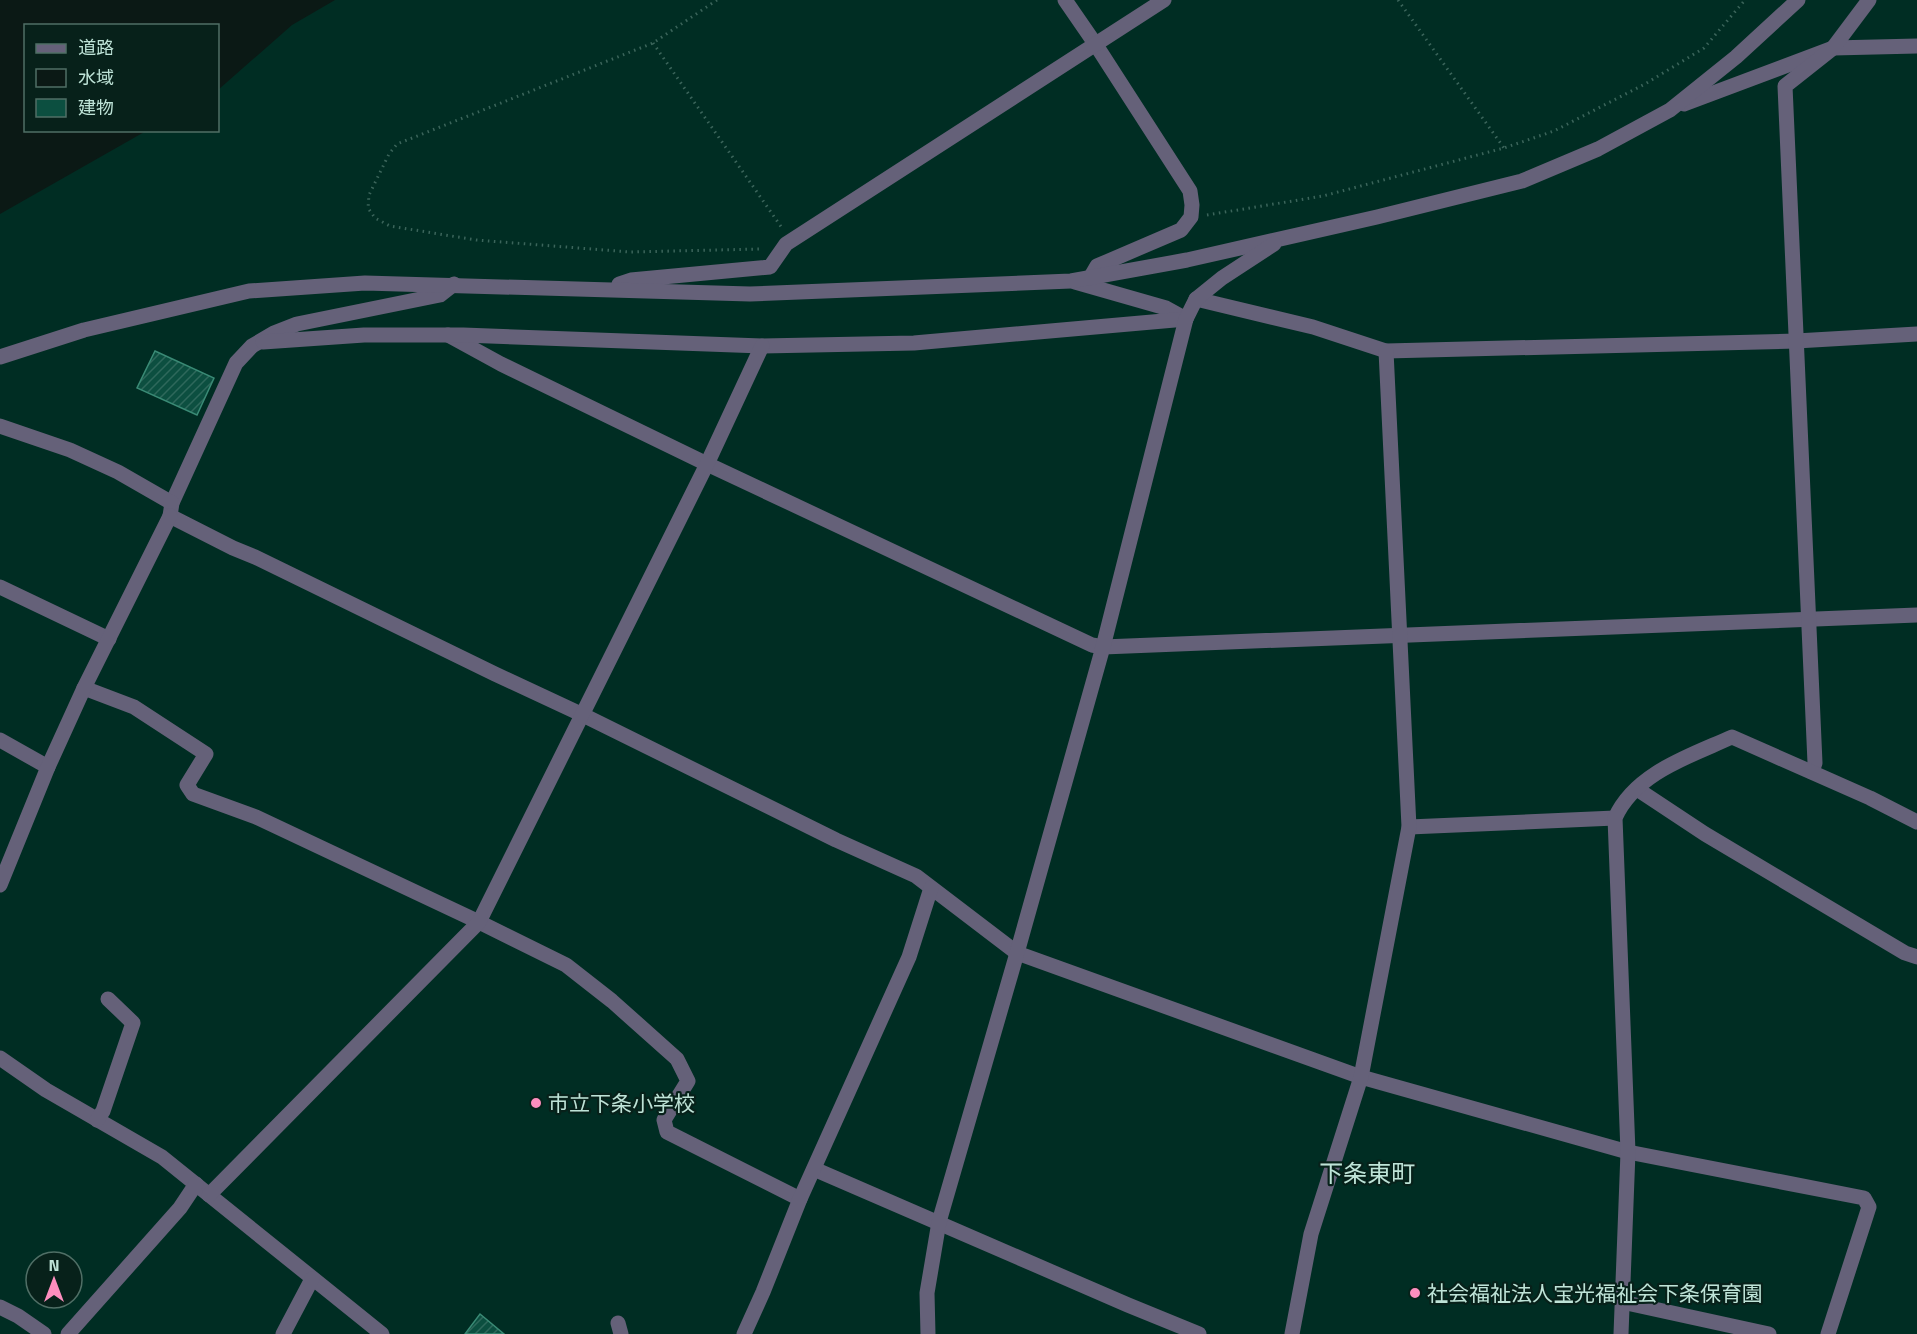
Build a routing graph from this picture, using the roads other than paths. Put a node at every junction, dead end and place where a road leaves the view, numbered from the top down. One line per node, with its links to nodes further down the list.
1 (1065, 0): 5 (street)
2 (1164, 0): 5 (street)
3 (1798, 0): 8 (street)
4 (1869, 0): 7 (street)
5 (1096, 45): 10 (street); 13 (street)
6 (1917, 46): 7 (street)
7 (1833, 48): 8 (street); 18 (street)
8 (1670, 110): 9 (street)
9 (1281, 239): 10 (street); 14 (street)
10 (1090, 278): 11 (street)
11 (1071, 281): 13 (street); 15 (street)
12 (454, 284): 13 (street); 19 (street); 22 (street)
13 (602, 289)
14 (1196, 299): 15 (street); 21 (street)
15 (1186, 319): 20 (street); 31 (street)
16 (1917, 334): 18 (street)
17 (448, 335): 19 (street); 20 (street); 24 (street)
18 (1796, 340): 21 (street); 28 (street)
19 (257, 343): 25 (street)
20 (762, 346): 24 (street)
21 (1386, 351): 29 (street)
22 (0, 357)
23 (0, 426): 25 (street)
24 (707, 464): 31 (street); 33 (street)
25 (171, 509): 30 (street); 33 (street)
26 (0, 587): 30 (street)
27 (1917, 615): 28 (street)
28 (1808, 619): 29 (street); 36 (street)
29 (1401, 635): 31 (street); 40 (street)
30 (109, 639): 32 (street)
31 (1103, 647): 44 (street)
32 (84, 688): 35 (street); 43 (street)
33 (583, 715): 42 (street); 43 (street)
34 (0, 740): 35 (street)
35 (48, 767): 41 (street)
36 (1812, 772): 37 (street); 39 (street)
37 (1637, 789): 38 (street); 45 (street)
38 (1615, 818): 40 (street); 50 (street)
39 (1917, 822)
40 (1409, 827): 48 (street)
41 (0, 885)
42 (931, 888): 44 (street); 51 (street)
43 (479, 922): 53 (street); 54 (street)
44 (1017, 953): 48 (street); 55 (street)
45 (1917, 957)
46 (108, 999): 49 (street)
47 (0, 1058): 49 (street)
48 (1361, 1077): 50 (street); 66 (street)
49 (97, 1120): 52 (street)
50 (1628, 1152): 57 (street); 69 (street)
51 (814, 1169): 54 (street); 55 (street)
52 (196, 1184): 53 (street); 60 (street)
53 (208, 1195): 56 (street)
54 (800, 1199): 63 (street)
55 (939, 1222): 64 (street); 65 (street)
56 (312, 1279): 61 (street); 62 (street)
57 (1622, 1302): 67 (street); 68 (street)
58 (0, 1307): 59 (street)
59 (44, 1334)
60 (68, 1334)
61 (283, 1334)
62 (382, 1334)
63 (744, 1334)
64 (928, 1334)
65 (1199, 1334)
66 (1292, 1334)
67 (1621, 1334)
68 (1769, 1334)
69 (1828, 1334)

